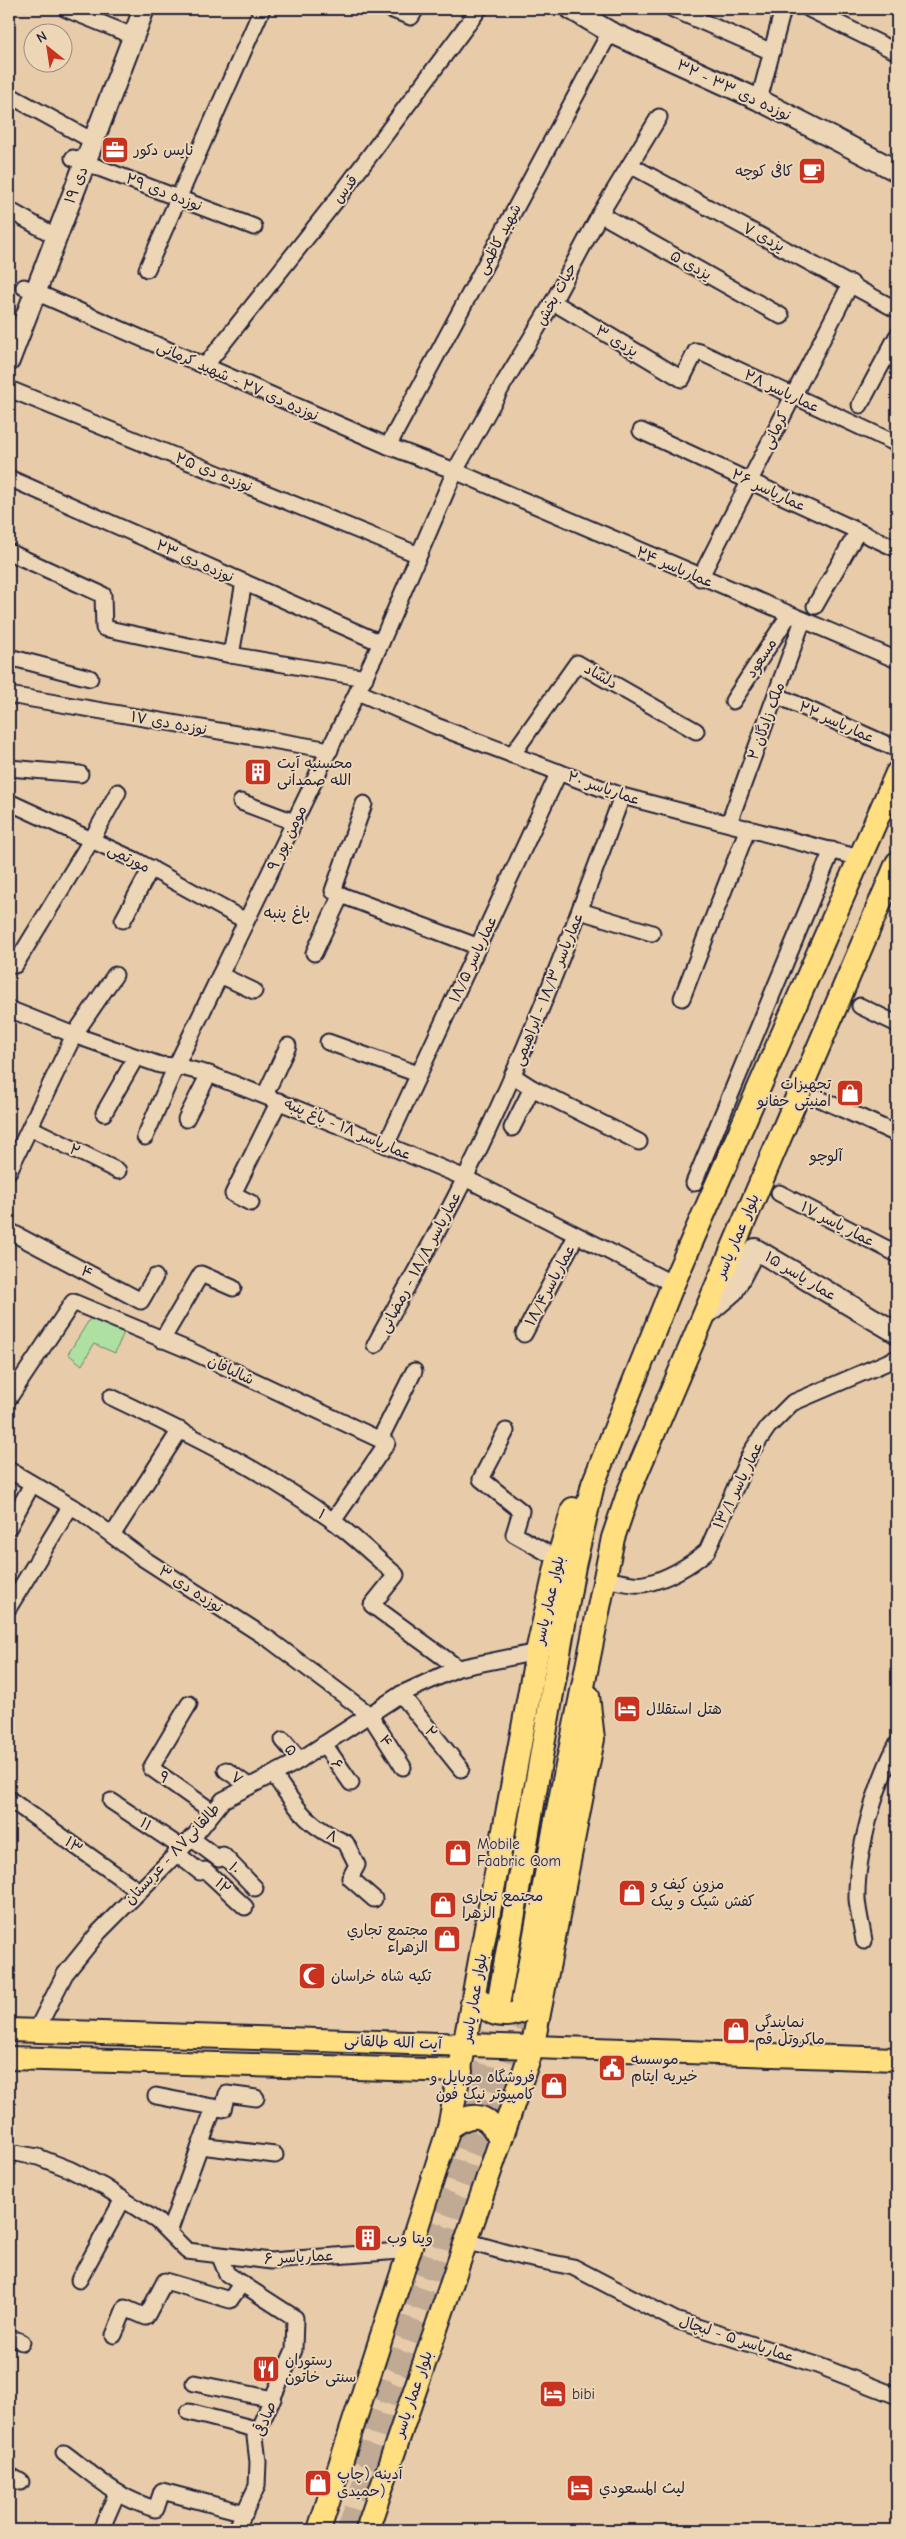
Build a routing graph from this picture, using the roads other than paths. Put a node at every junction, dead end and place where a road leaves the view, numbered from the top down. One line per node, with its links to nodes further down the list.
1 (66, 9): 13 (street)
2 (131, 9): 13 (main road, ۱۹ دی)
3 (144, 9): 13 (main road, ۱۹ دی)
4 (262, 9): 23 (street)
5 (390, 9): 6 (street)
6 (416, 9)
7 (480, 9): 37 (street, قدس)
8 (571, 9): 12 (main road, ۳۲ - نوزده دی ۳۳)
9 (673, 9): 14 (street)
10 (783, 9): 14 (street)
11 (809, 9): 15 (street)
12 (610, 32): 17 (main road, ۳۲ - نوزده دی ۳۳); 44 (street, شهید کاظمی)
13 (128, 34): 19 (main road, ۱۹ دی)
14 (772, 52): 17 (street)
15 (897, 52)
16 (9, 95): 19 (street)
17 (759, 100): 22 (main road, ۳۲ - نوزده دی ۳۳)
18 (659, 117): 21 (street, حیات بخش)
19 (88, 138): 20 (main road, ۱۹ دی)
20 (79, 160): 23 (street, نوزده دی ۲۹); 27 (main road, ۱۹ دی)
21 (630, 165): 25 (street, حیات بخش); 29 (street, یزدی ۷)
22 (897, 171)
23 (177, 197): 26 (street, نوزده دی ۲۹); 28 (street)
24 (9, 210): 27 (street)
25 (600, 214): 31 (street, حیات بخش); 33 (street, یزدی ۵)
26 (254, 227)
27 (50, 234): 30 (main road, ۱۹ دی)
28 (147, 269)
29 (851, 284): 32 (street, یزدی ۷); 40 (street, کرمانی)
30 (29, 290): 34 (main road, ۱۹ دی); 36 (main road, ۱۹ دی); 37 (street, نوزده دی ۲۷ - شهید کرمانی)
31 (553, 302): 38 (street, یزدی ۳); 45 (street, حیات بخش)
32 (897, 310)
33 (781, 316)
34 (9, 325)
35 (897, 336): 41 (street)
36 (9, 361)
37 (205, 366): 44 (street, نوزده دی ۲۷ - شهید کرمانی)
38 (682, 379): 40 (street, عماریاسر ۲۸)
39 (9, 389): 51 (street, نوزده دی ۲۵)
40 (792, 396): 43 (street, عماریاسر ۲۸); 47 (street, کرمانی)
41 (860, 406)
42 (640, 431): 47 (street, عماریاسر ۲۶)
43 (897, 444)
44 (388, 446): 45 (street, نوزده دی ۲۷ - شهید کرمانی)
45 (454, 472): 51 (street, مومن پور ۹); 52 (street, عماریاسر ۲۴)
46 (9, 478): 53 (street, نوزده دی ۲۳)
47 (749, 481): 48 (street, عماریاسر ۲۶); 52 (street, کرمانی)
48 (858, 531): 49 (street, عماریاسر ۲۶); 54 (street)
49 (897, 549)
50 (9, 552): 57 (street)
51 (419, 555): 56 (street, مومن پور ۹)
52 (700, 578): 55 (street, عماریاسر ۲۴)
53 (244, 582): 56 (street, نوزده دی ۲۳); 57 (street)
54 (816, 606)
55 (796, 617): 59 (street, عماریاسر ۲۴); 64 (street, ۲ ملک زادگان); 65 (street, مسعود)
56 (381, 643): 61 (street, مومن پور ۹)
57 (231, 655): 61 (street)
58 (9, 657): 60 (street)
59 (897, 660)
60 (90, 678)
61 (365, 678): 62 (street, مومن پور ۹)
62 (358, 692): 68 (street, مومن پور ۹); 69 (street, عماریاسر ۲۰)
63 (9, 695): 68 (street, نوزده دی ۱۷)
64 (776, 695): 67 (street, عماریاسر ۲۲); 80 (street, ۲ ملک زادگان)
65 (733, 701)
66 (696, 731): 69 (street, دلشاد)
67 (897, 749)
68 (330, 750): 79 (street, مومن پور ۹)
69 (512, 755): 71 (street, عماریاسر ۲۰)
70 (9, 768): 73 (street)
71 (559, 772): 75 (street, عماریاسر ۲۰); 92 (street, عماریاسر ۱۸/۵)
72 (897, 773): 84 (main road, بلوار عمار یاسر)
73 (80, 774)
74 (118, 792): 82 (street)
75 (622, 796): 80 (street, عماریاسر ۲۰); 88 (street, عماریاسر ۱۸/۳ - ابراهیمی)
76 (9, 802): 82 (street, مورتمی)
77 (241, 802): 79 (street)
78 (364, 804): 87 (street)
79 (294, 822): 90 (street, مومن پور ۹)
80 (729, 823): 81 (street, عماریاسر ۲۰)
81 (748, 828): 83 (street, عماریاسر ۲۰); 98 (street)
82 (92, 839): 86 (street, مورتمی); 94 (street)
83 (832, 850): 84 (street, عماریاسر ۲۰); 125 (street)
84 (860, 858): 132 (main road, بلوار عمار یاسر)
85 (897, 862): 134 (main road, بلوار عمار یاسر)
86 (151, 868): 89 (street); 90 (street, مورتمی)
87 (341, 895): 92 (street); 93 (street)
88 (580, 911): 91 (street); 109 (street, عماریاسر ۱۸/۳ - ابراهیمی)
89 (123, 920)
90 (246, 921): 96 (street, مومن پور ۹)
91 (652, 933)
92 (480, 947): 108 (street, عماریاسر ۱۸/۵)
93 (314, 953)
94 (15, 965)
95 (115, 975): 102 (street)
96 (220, 975): 97 (street); 106 (street, مومن پور ۹)
97 (254, 990)
98 (682, 998)
99 (860, 1006): 101 (street)
100 (9, 1010): 102 (street, عماریاسر ۱۸ - باغ پنبه)
101 (897, 1024)
102 (74, 1035): 105 (street, عماریاسر ۱۸ - باغ پنبه); 116 (street)
103 (328, 1042): 108 (street)
104 (288, 1046): 111 (street)
105 (136, 1057): 106 (street, عماریاسر ۱۸ - باغ پنبه); 114 (street)
106 (176, 1066): 107 (street, عماریاسر ۱۸ - باغ پنبه); 119 (street, مومن پور ۹)
107 (209, 1074): 111 (street, عماریاسر ۱۸ - باغ پنبه); 115 (street)
108 (418, 1074): 121 (street, عماریاسر ۱۸/۵)
109 (512, 1075): 110 (street); 124 (street, عماریاسر ۱۸/۳ - ابراهیمی)
110 (532, 1088): 117 (street); 120 (street)
111 (265, 1095): 113 (street, عماریاسر ۱۸ - باغ پنبه)
112 (818, 1098): 118 (street)
113 (279, 1101): 121 (street, عماریاسر ۱۸ - باغ پنبه); 127 (street)
114 (104, 1113)
115 (186, 1119)
116 (31, 1128): 122 (street); 123 (street, ۲)
117 (512, 1128)
118 (897, 1134)
119 (145, 1138)
120 (639, 1142)
121 (386, 1145): 124 (street, عماریاسر ۱۸ - باغ پنبه)
122 (9, 1171)
123 (118, 1171)
124 (465, 1178): 129 (street, عماریاسر ۱۸ - باغ پنبه); 138 (street, عماریاسر ۱۸/۸ - رمضانی)
125 (694, 1183)
126 (779, 1193): 130 (street, عمار یاسر ۱۷)
127 (252, 1203)
128 (9, 1231): 131 (street, ۴)
129 (576, 1236): 132 (street, عماریاسر ۱۸ - باغ پنبه); 136 (street, عماریاسر۱۸/۴)
130 (897, 1254)
131 (155, 1276)
132 (673, 1284): 146 (main road, بلوار عمار یاسر)
133 (233, 1288): 137 (street)
134 (702, 1318): 135 (main road, عمار یاسر ۱۵); 154 (main road, بلوار عمار یاسر)
135 (897, 1333)
136 (524, 1334)
137 (162, 1340): 142 (street, شالبافان); 145 (street, شالبافان)
138 (375, 1345)
139 (897, 1358): 154 (street, عمار یاسر ۱۳/۱)
140 (414, 1370): 145 (street)
141 (111, 1397): 143 (street, ۱)
142 (9, 1398)
143 (180, 1430): 150 (street, ۱); 152 (street)
144 (506, 1431): 153 (street)
145 (384, 1441): 150 (street)
146 (602, 1463): 153 (main road, بلوار عمار یاسر); 181 (main road, بلوار عمار یاسر)
147 (9, 1470): 148 (street, نوزده دی ۳)
148 (32, 1484): 149 (street, نوزده دی ۳); 151 (street)
149 (70, 1507): 152 (street, نوزده دی ۳); 155 (street)
150 (333, 1521): 157 (street, ۱)
151 (9, 1527)
152 (113, 1534): 160 (street, نوزده دی ۳)
153 (558, 1559): 156 (main road, بلوار عمار یاسر)
154 (605, 1579): 182 (main road, بلوار عمار یاسر)
155 (9, 1607)
156 (537, 1652): 157 (street, طالقانی۸۷ - عربستان); 180 (main road, بلوار عمار یاسر)
157 (458, 1668): 158 (street, طالقانی۸۷ - عربستان)
158 (401, 1694): 160 (street, طالقانی۸۷ - عربستان); 166 (street, ۲)
159 (189, 1704): 173 (street, ۹)
160 (370, 1715): 162 (street, طالقانی۸۷ - عربستان); 165 (street, ۴)
161 (283, 1740): 164 (street, ۵)
162 (324, 1744): 164 (street, طالقانی۸۷ - عربستان); 169 (street, ۶)
163 (897, 1744): 179 (street)
164 (300, 1760): 168 (street, طالقانی۸۷ - عربستان)
165 (403, 1767)
166 (461, 1769)
167 (226, 1770): 170 (street, ۷)
168 (273, 1774): 170 (street, طالقانی۸۷ - عربستان); 177 (street, ۸)
169 (352, 1783)
170 (249, 1786): 173 (street, طالقانی۸۷ - عربستان)
171 (9, 1799): 176 (street, ۱۳)
172 (111, 1801): 174 (street, ۱۱)
173 (213, 1812): 174 (street, طالقانی۸۷ - عربستان)
174 (183, 1846): 175 (street, ۱۰); 176 (street, طالقانی۸۷ - عربستان); 178 (street, ۱۲)
175 (255, 1888)
176 (139, 1891): 184 (street, طالقانی۸۷ - عربستان)
177 (374, 1899)
178 (245, 1907)
179 (864, 1941)
180 (475, 1990): 182 (main road); 185 (main road, بلوار عمار یاسر)
181 (499, 2000)
182 (535, 2003): 186 (main road, بلوار عمار یاسر); 187 (main road)
183 (9, 2030): 184 (main road, آیت الله طالقانی)
184 (36, 2031): 185 (main road, آیت الله طالقانی)
185 (465, 2045): 186 (main road, آیت الله طالقانی); 190 (main road, بلوار عمار یاسر)
186 (532, 2049): 187 (main road, آیت الله طالقانی); 195 (main road, بلوار عمار یاسر)
187 (564, 2049): 189 (main road, آیت الله طالقانی)
188 (9, 2058): 190 (main road, آیت الله طالقانی)
189 (897, 2059)
190 (461, 2072): 194 (main road, بلوار عمار یاسر)
191 (156, 2096): 193 (street)
192 (256, 2098): 193 (street)
193 (214, 2107): 196 (street)
194 (449, 2128): 195 (main road); 202 (main road, بلوار عمار یاسر)
195 (500, 2140): 201 (main road, بلوار عمار یاسر)
196 (200, 2146): 198 (street); 200 (street)
197 (9, 2152): 199 (street)
198 (274, 2156)
199 (122, 2199): 200 (street); 204 (street)
200 (168, 2232): 203 (street, عماریاسر ۶)
201 (466, 2241): 208 (street, عماریاسر ۵ - لبچال); 218 (main road, بلوار عمار یاسر)
202 (412, 2250): 203 (street, عماریاسر ۶); 217 (main road, بلوار عمار یاسر)
203 (220, 2257): 205 (street, صادقی)
204 (79, 2280)
205 (242, 2283): 206 (street); 209 (street, صادقی)
206 (114, 2335)
207 (194, 2383): 209 (street)
208 (897, 2396)
209 (273, 2399): 211 (street, صادقی)
210 (189, 2412): 211 (street)
211 (258, 2430): 214 (street, صادقی)
212 (64, 2453): 213 (street)
213 (118, 2493): 214 (street); 215 (street)
214 (244, 2513): 216 (street, صادقی)
215 (101, 2530)
216 (236, 2530)
217 (319, 2530)
218 (367, 2530)

